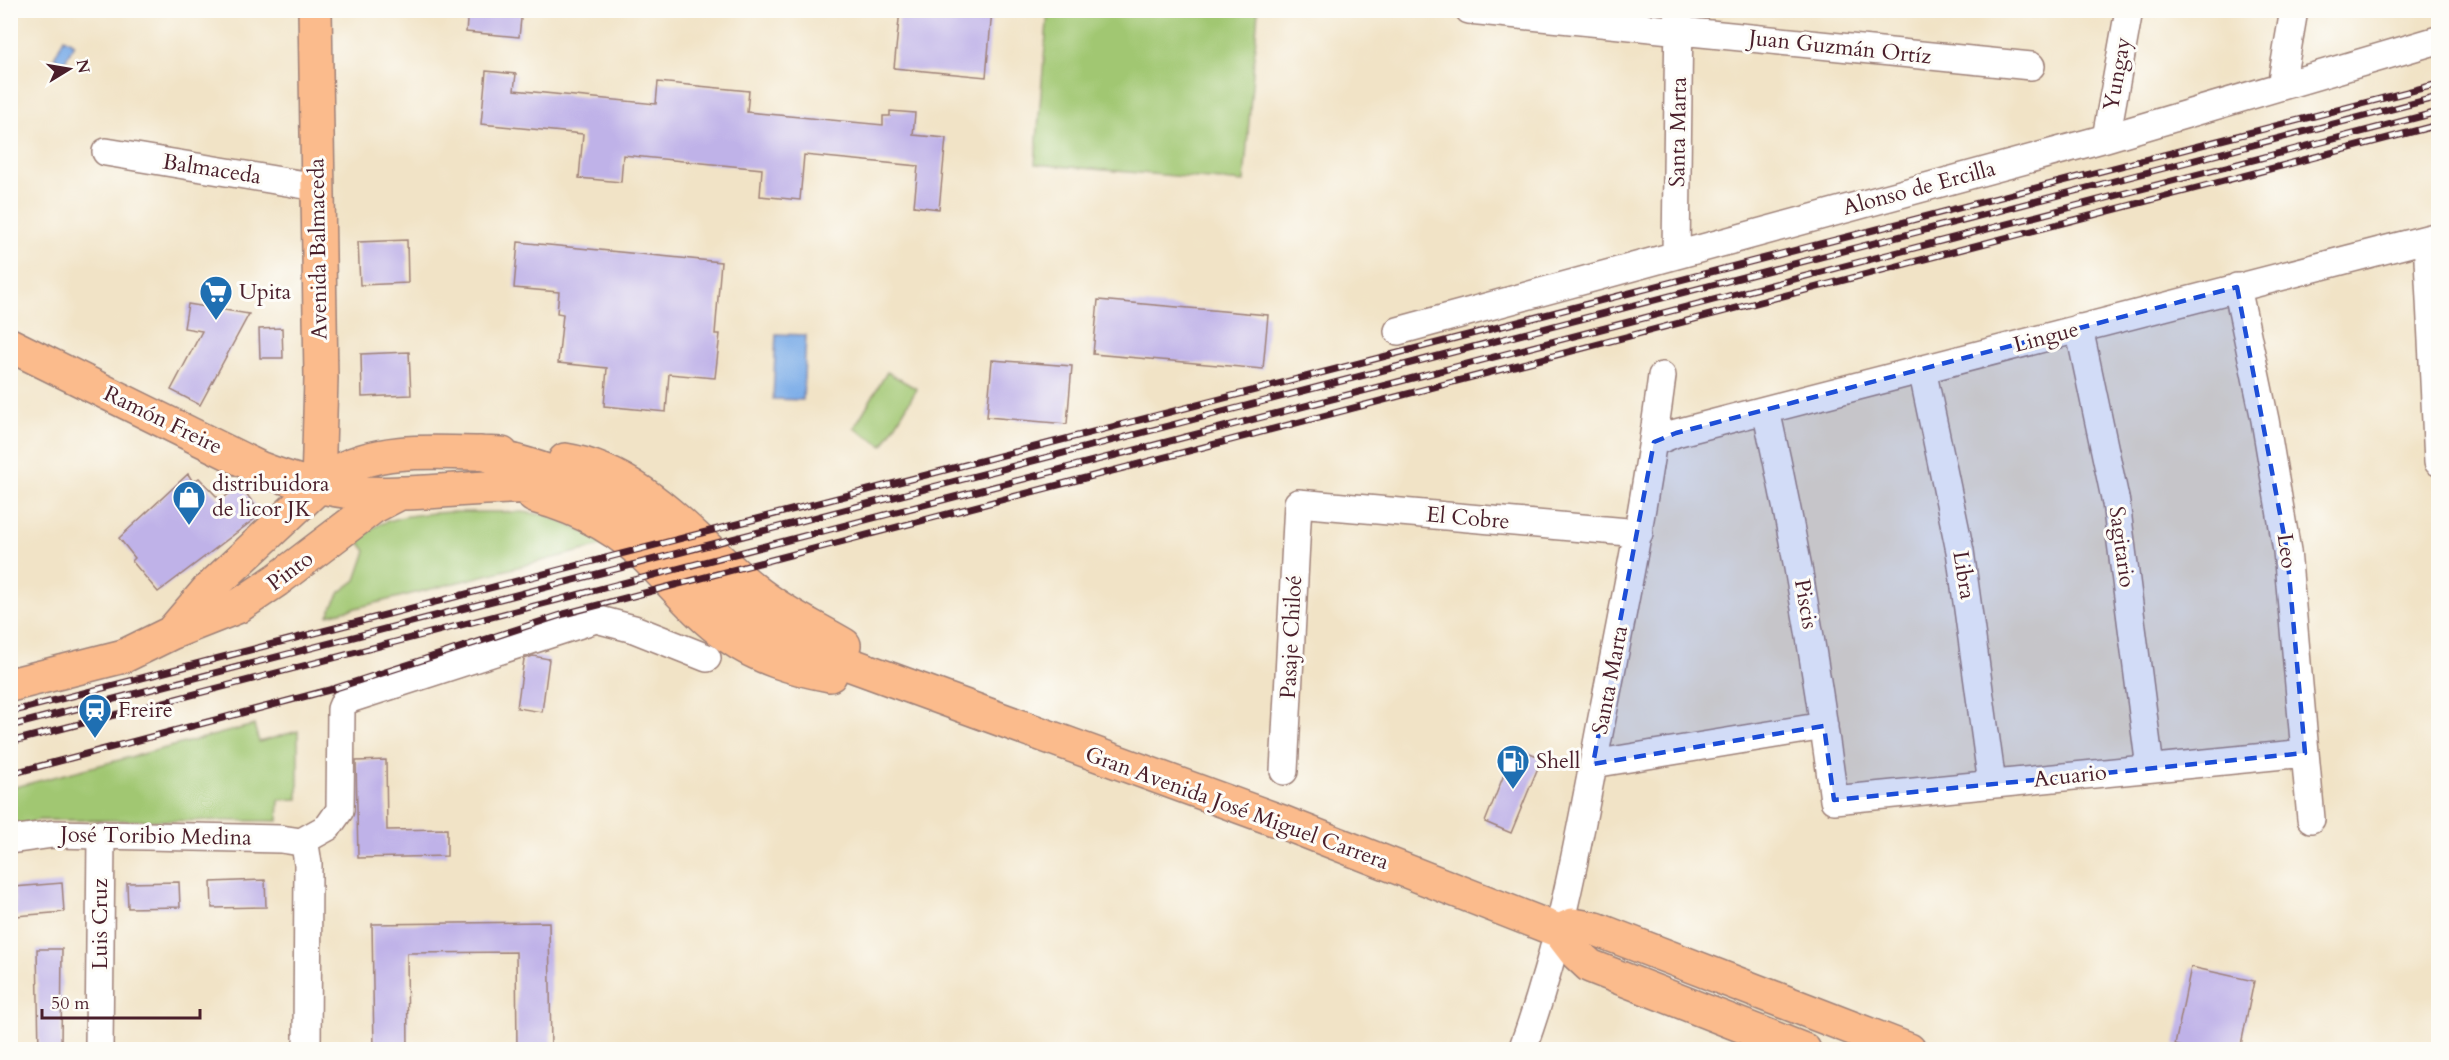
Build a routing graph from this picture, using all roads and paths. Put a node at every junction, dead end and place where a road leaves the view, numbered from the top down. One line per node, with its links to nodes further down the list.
1 (315, 10): 11 (main road, Avenida Balmaceda)
2 (1469, 10): 5 (street, Juan Guzmán Ortíz)
3 (2129, 10): 9 (street, Yungay)
4 (2294, 10): 8 (street)
5 (1679, 21): 7 (street, Juan Guzmán Ortíz); 13 (street, Santa Marta)
6 (2439, 40): 8 (street, Alonso de Ercilla)
7 (2031, 66)
8 (2282, 86): 9 (street, Alonso de Ercilla)
9 (2106, 138): 13 (street, Alonso de Ercilla)
10 (106, 152): 11 (street, Balmaceda)
11 (317, 187): 25 (main road, Avenida Balmaceda)
12 (2433, 237): 14 (street, Lingue); 17 (street)
13 (1676, 254): 16 (street, Alonso de Ercilla)
14 (2237, 287): 15 (street, Lingue); 36 (street, Leo)
15 (2079, 328): 19 (street, Lingue); 38 (street, Sagitario)
16 (1398, 332)
17 (2435, 336): 24 (street)
18 (10, 345): 25 (main road, Ramón Freire)
19 (1922, 369): 21 (street, Lingue); 40 (street, Libra)
20 (1662, 376): 22 (street, Santa Marta)
21 (1766, 410): 22 (street, Lingue); 35 (street, Piscis)
22 (1654, 442): 30 (street, Santa Marta)
23 (480, 453): 25 (main road, Gran Avenida José Miguel Carrera); 28 (main road, Gran Avenida José Miguel Carrera); 34 (main road, Gran Avenida José Miguel Carrera)
24 (2439, 462)
25 (318, 487): 27 (main road, Ramón Freire); 31 (main road, Pinto)
26 (485, 489): 27 (main road, Gran Avenida José Miguel Carrera); 28 (main road, Gran Avenida José Miguel Carrera); 34 (main road, Gran Avenida José Miguel Carrera)
27 (400, 493): 31 (main road, Pinto)
28 (599, 496): 34 (main road, Gran Avenida José Miguel Carrera)
29 (1298, 503): 30 (street, El Cobre); 39 (street, Pasaje Chiloé)
30 (1639, 533): 37 (street, Santa Marta)
31 (171, 633): 33 (main road, Pinto)
32 (707, 658): 45 (street)
33 (10, 685)
34 (914, 690): 46 (main road, Gran Avenida José Miguel Carrera)
35 (1824, 726): 37 (street); 41 (street, Piscis)
36 (2305, 753): 38 (street, Acuario); 42 (street, Leo)
37 (1593, 764): 46 (street, Santa Marta)
38 (2150, 768): 40 (street, Acuario)
39 (1284, 771)
40 (1992, 784): 41 (street, Acuario)
41 (1834, 800)
42 (2311, 819)
43 (101, 834): 44 (street, José Toribio Medina); 45 (street, José Toribio Medina); 47 (street, Luis Cruz)
44 (10, 840)
45 (301, 842): 48 (street)
46 (1559, 931): 49 (street, Santa Marta); 50 (main road); 51 (main road, Gran Avenida José Miguel Carrera)
47 (99, 1050)
48 (307, 1050)
49 (1522, 1050)
50 (1804, 1050)
51 (1909, 1050)

